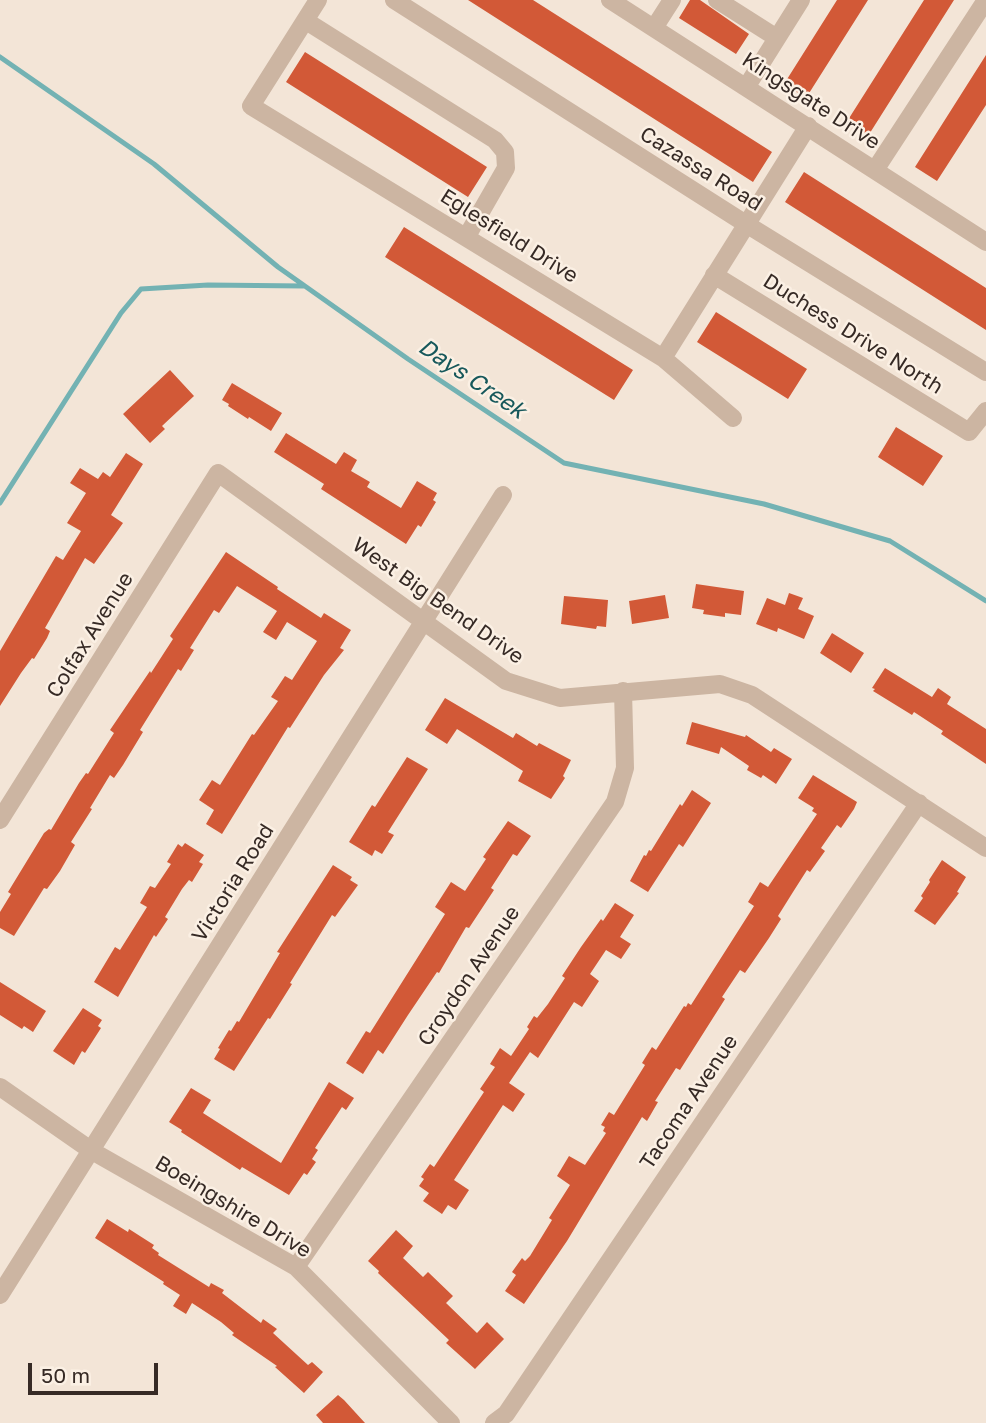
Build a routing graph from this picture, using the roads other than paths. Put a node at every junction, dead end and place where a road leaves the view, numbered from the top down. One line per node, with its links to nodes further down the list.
1 (318, 0): 8 (street)
2 (394, 0): 14 (street, Cazassa Road)
3 (610, 0): 9 (street, Kingsgate Drive)
4 (672, 0): 9 (street)
5 (717, 0): 10 (street)
6 (801, 0): 10 (street)
7 (986, 0): 13 (street)
8 (306, 21): 15 (street); 15 (street, Eglesfield Drive)
9 (654, 28): 11 (street, Kingsgate Drive)
10 (777, 38): 11 (street)
11 (747, 86): 12 (street, Kingsgate Drive)
12 (808, 126): 13 (street, Kingsgate Drive); 14 (street)
13 (875, 170): 16 (street, Kingsgate Drive)
14 (746, 224): 17 (street); 19 (street, Cazassa Road)
15 (467, 236): 18 (street, Eglesfield Drive)
16 (986, 242)
17 (714, 275): 18 (street); 20 (street, Duchess Drive North)
18 (663, 358): 21 (street, Eglesfield Drive)
19 (986, 372)
20 (986, 411)
21 (733, 418)
22 (218, 473): 24 (street, West Big Bend Drive); 27 (street, Colfax Avenue)
23 (503, 495): 24 (street, Victoria Road)
24 (423, 620): 25 (street, West Big Bend Drive); 30 (street, Victoria Road)
25 (623, 691): 26 (street, West Big Bend Drive); 31 (street, Croydon Avenue)
26 (919, 803): 28 (street, West Big Bend Drive); 34 (street, Tacoma Avenue)
27 (0, 820)
28 (986, 848)
29 (0, 1087): 30 (street, Boeingshire Drive)
30 (93, 1151): 31 (street, Boeingshire Drive); 32 (street, Victoria Road)
31 (296, 1267): 33 (street, Boeingshire Drive)
32 (0, 1295)
33 (451, 1423)
34 (494, 1423)

